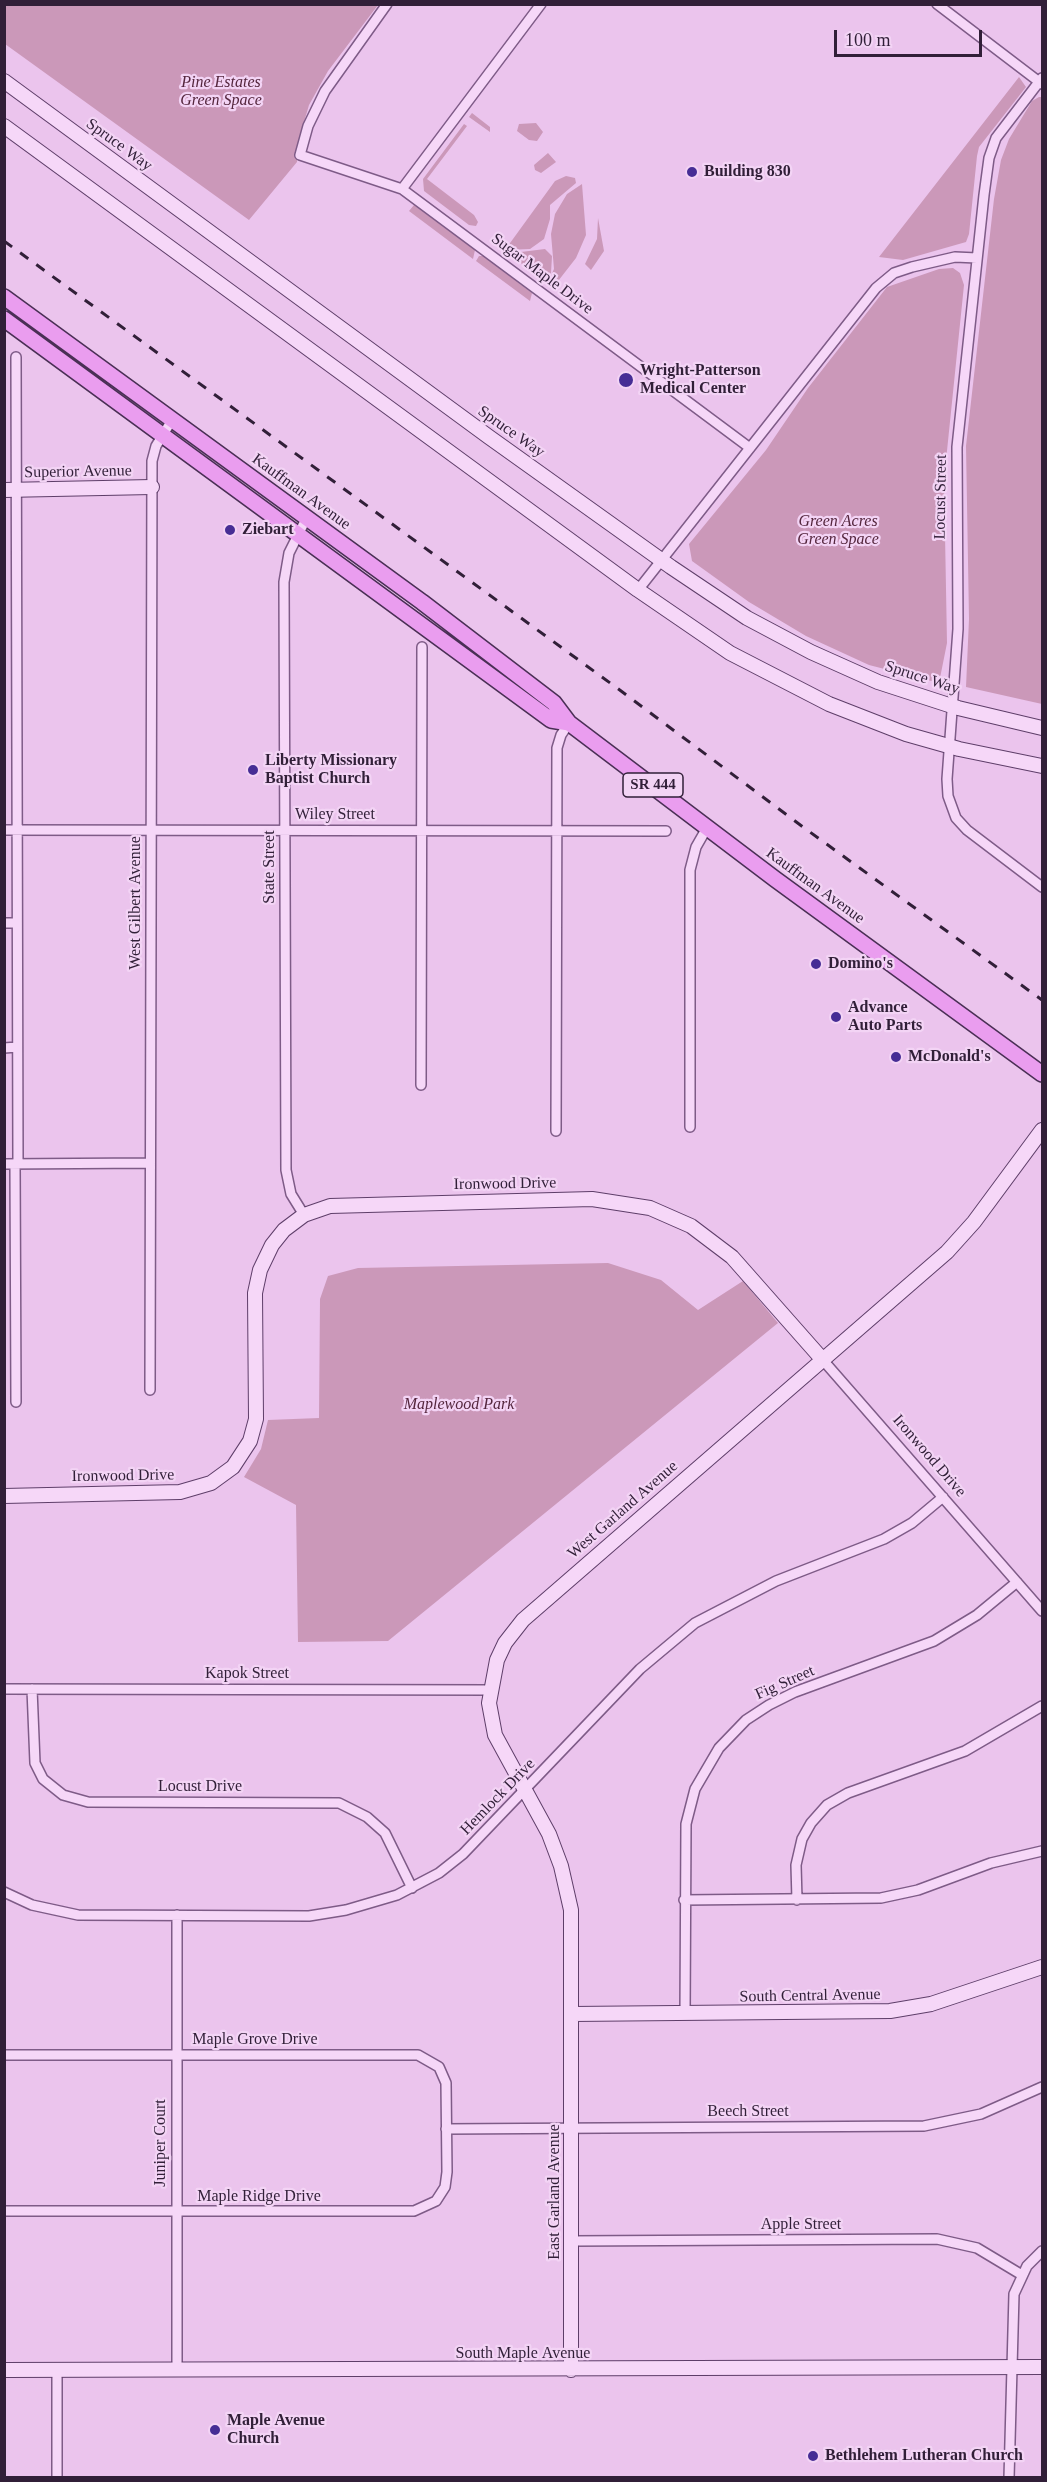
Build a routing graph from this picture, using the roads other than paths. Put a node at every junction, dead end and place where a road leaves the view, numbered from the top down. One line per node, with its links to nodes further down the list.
1 (387, 4): 7 (street, Sugar Maple Drive)
2 (541, 4): 7 (street)
3 (937, 4): 5 (street)
4 (4, 81): 19 (street, Spruce Way)
5 (1042, 81): 8 (street, Locust Street)
6 (4, 126): 20 (street)
7 (402, 189): 14 (street, Sugar Maple Drive)
8 (977, 258): 14 (street); 22 (street, Locust Street)
9 (4, 297): 12 (main road, Kauffman Avenue / SR 444)
10 (4, 319): 13 (main road, Kauffman Avenue / SR 444)
11 (16, 357): 16 (street)
12 (172, 420): 13 (street, West Gilbert Avenue); 17 (main road, Kauffman Avenue / SR 444)
13 (162, 435): 15 (street, West Gilbert Avenue); 18 (main road, Kauffman Avenue / SR 444)
14 (750, 448): 19 (street)
15 (152, 487): 16 (street, Superior Avenue); 31 (street, West Gilbert Avenue)
16 (10, 490): 29 (street)
17 (306, 519): 18 (street, State Street); 23 (main road, Kauffman Avenue / SR 444)
18 (298, 534): 23 (main road, Kauffman Avenue / SR 444); 32 (street, State Street)
19 (660, 560): 20 (street); 22 (street, Spruce Way)
20 (638, 590): 25 (street)
21 (422, 647): 30 (street)
22 (951, 706): 24 (street, Spruce Way); 25 (street, Locust Street)
23 (569, 723): 27 (main road, Kauffman Avenue / SR 444); 33 (street)
24 (1042, 728)
25 (948, 746): 26 (street); 35 (street, Locust Street)
26 (1042, 766)
27 (708, 826): 40 (main road, Kauffman Avenue / SR 444); 42 (street)
28 (4, 830): 29 (street, Wiley Street)
29 (16, 830): 31 (street, Wiley Street); 37 (street)
30 (421, 830): 32 (street, Wiley Street); 33 (street, Wiley Street); 41 (street)
31 (151, 831): 32 (street, Wiley Street); 45 (street, West Gilbert Avenue)
32 (285, 831): 47 (street, State Street)
33 (556, 831): 34 (street, Wiley Street); 44 (street)
34 (666, 831)
35 (1042, 887)
36 (4, 923): 37 (street)
37 (17, 923): 38 (street)
38 (17, 1047): 39 (street); 46 (street)
39 (4, 1048)
40 (1042, 1074)
41 (421, 1084)
42 (690, 1127)
43 (1042, 1130): 48 (street, West Garland Avenue)
44 (555, 1131)
45 (150, 1163): 46 (street); 49 (street, West Gilbert Avenue)
46 (12, 1164): 50 (street)
47 (304, 1215): 48 (street, Ironwood Drive); 51 (street, Ironwood Drive)
48 (822, 1359): 52 (street, Ironwood Drive); 57 (street, West Garland Avenue)
49 (150, 1390)
50 (16, 1402)
51 (4, 1496)
52 (943, 1497): 53 (street, Ironwood Drive); 59 (street, Hemlock Drive)
53 (1017, 1582): 54 (street, Ironwood Drive); 63 (street, Fig Street)
54 (1042, 1611)
55 (4, 1689): 56 (street, Kapok Street)
56 (32, 1689): 57 (street, Kapok Street); 61 (street, Locust Drive)
57 (490, 1690): 59 (street, West Garland Avenue)
58 (1042, 1706): 64 (street)
59 (525, 1791): 61 (street, Hemlock Drive); 67 (street, West Garland Avenue)
60 (1042, 1851): 64 (street)
61 (412, 1888): 65 (street, Hemlock Drive)
62 (4, 1892): 65 (street, Hemlock Drive)
63 (684, 1900): 64 (street); 68 (street, Fig Street)
64 (798, 1900)
65 (177, 1915): 70 (street, Juniper Court)
66 (1042, 1966): 68 (street, South Central Avenue)
67 (572, 2014): 68 (street, South Central Avenue); 72 (street, East Garland Avenue)
68 (685, 2014)
69 (4, 2055): 70 (street, Maple Grove Drive)
70 (177, 2055): 73 (street, Maple Grove Drive); 75 (street, Juniper Court)
71 (1042, 2087): 72 (street, Beech Street)
72 (572, 2128): 73 (street, Beech Street); 76 (street, East Garland Avenue)
73 (446, 2129): 75 (street, Maple Ridge Drive)
74 (4, 2211): 75 (street, Maple Ridge Drive)
75 (176, 2212): 84 (street, Juniper Court)
76 (572, 2241): 78 (street, Apple Street); 83 (street, East Garland Avenue)
77 (1042, 2252): 78 (street)
78 (1022, 2275): 79 (street)
79 (1010, 2367): 80 (street, South Maple Avenue); 83 (street, South Maple Avenue); 86 (street)
80 (1042, 2367)
81 (4, 2370): 82 (street, South Maple Avenue)
82 (57, 2370): 84 (street, South Maple Avenue); 85 (street)
83 (572, 2370): 84 (street, South Maple Avenue)
84 (177, 2371)
85 (57, 2478)
86 (1009, 2478)

